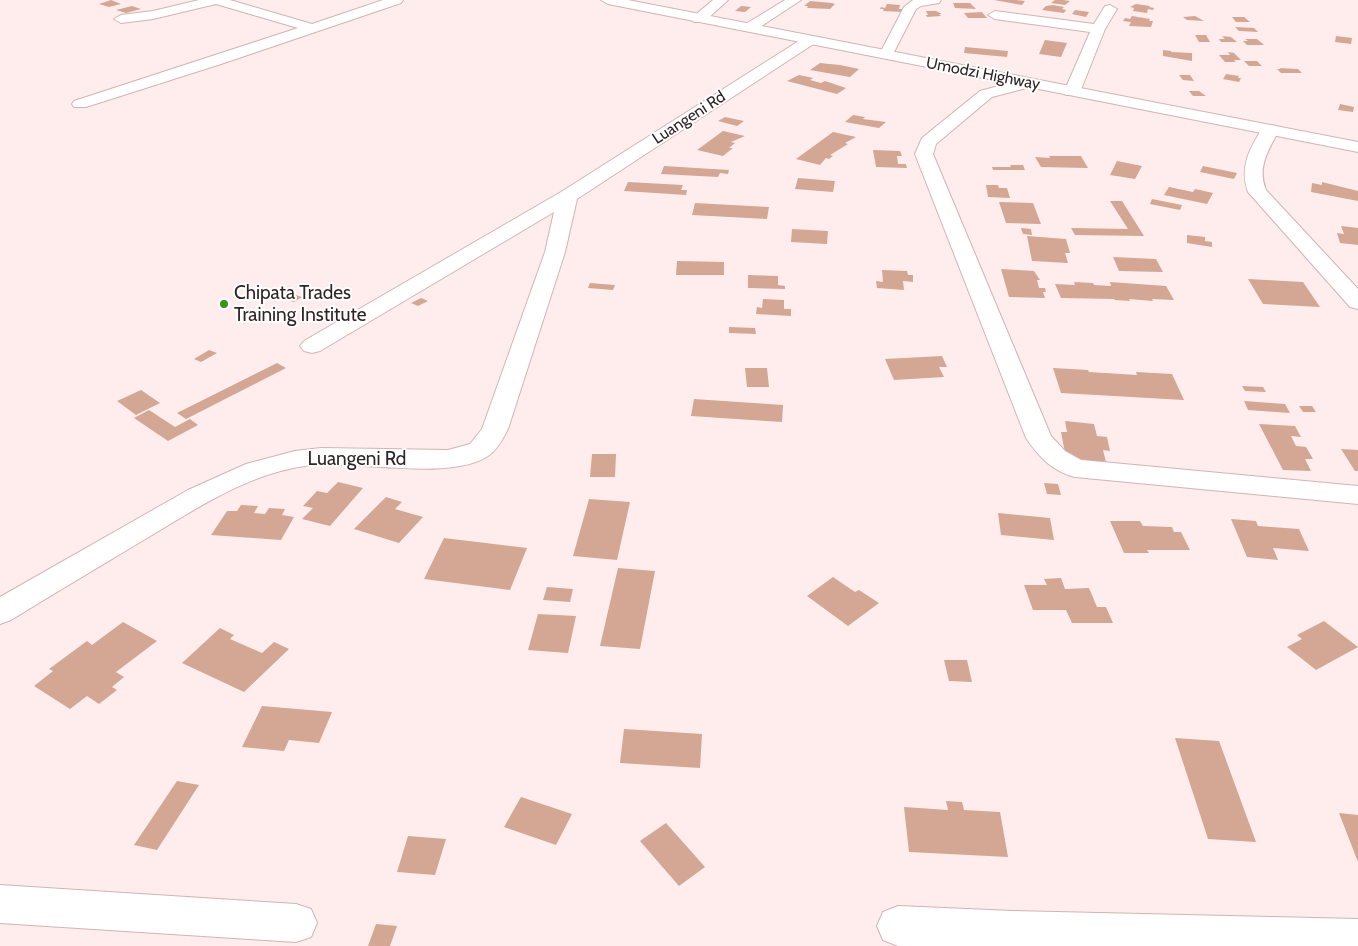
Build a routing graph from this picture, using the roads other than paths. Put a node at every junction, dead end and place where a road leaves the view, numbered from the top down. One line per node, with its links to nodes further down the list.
1 (216, 0): 9 (main road); 11 (main road)
2 (396, 0): 11 (main road)
3 (614, 0): 10 (main road, Umodzi Highway)
4 (721, 0): 10 (main road)
5 (794, 0): 12 (main road)
6 (934, 0): 15 (main road)
7 (1110, 9): 13 (main road)
8 (996, 15): 13 (main road)
9 (121, 19)
10 (699, 19): 12 (main road, Umodzi Highway)
11 (312, 28): 18 (main road)
12 (749, 28): 14 (main road, Umodzi Highway)
13 (1098, 29): 17 (main road)
14 (810, 40): 15 (main road, Umodzi Highway); 21 (main road, Luangeni Rd)
15 (886, 55): 16 (main road, Umodzi Highway)
16 (1028, 83): 17 (main road, Umodzi Highway); 26 (main road)
17 (1072, 92): 19 (main road, Umodzi Highway)
18 (80, 104)
19 (1270, 130): 20 (main road, Umodzi Highway); 23 (main road)
20 (1358, 146)
21 (568, 196): 25 (main road, Luangeni Rd); 27 (main road, Luangeni Rd)
22 (1358, 274): 23 (main road)
23 (1337, 280): 24 (main road)
24 (1358, 302)
25 (312, 346)
26 (1358, 495)
27 (0, 612)
28 (0, 904): 29 (main road)
29 (296, 924)
30 (898, 926): 31 (main road)
31 (1358, 938)

